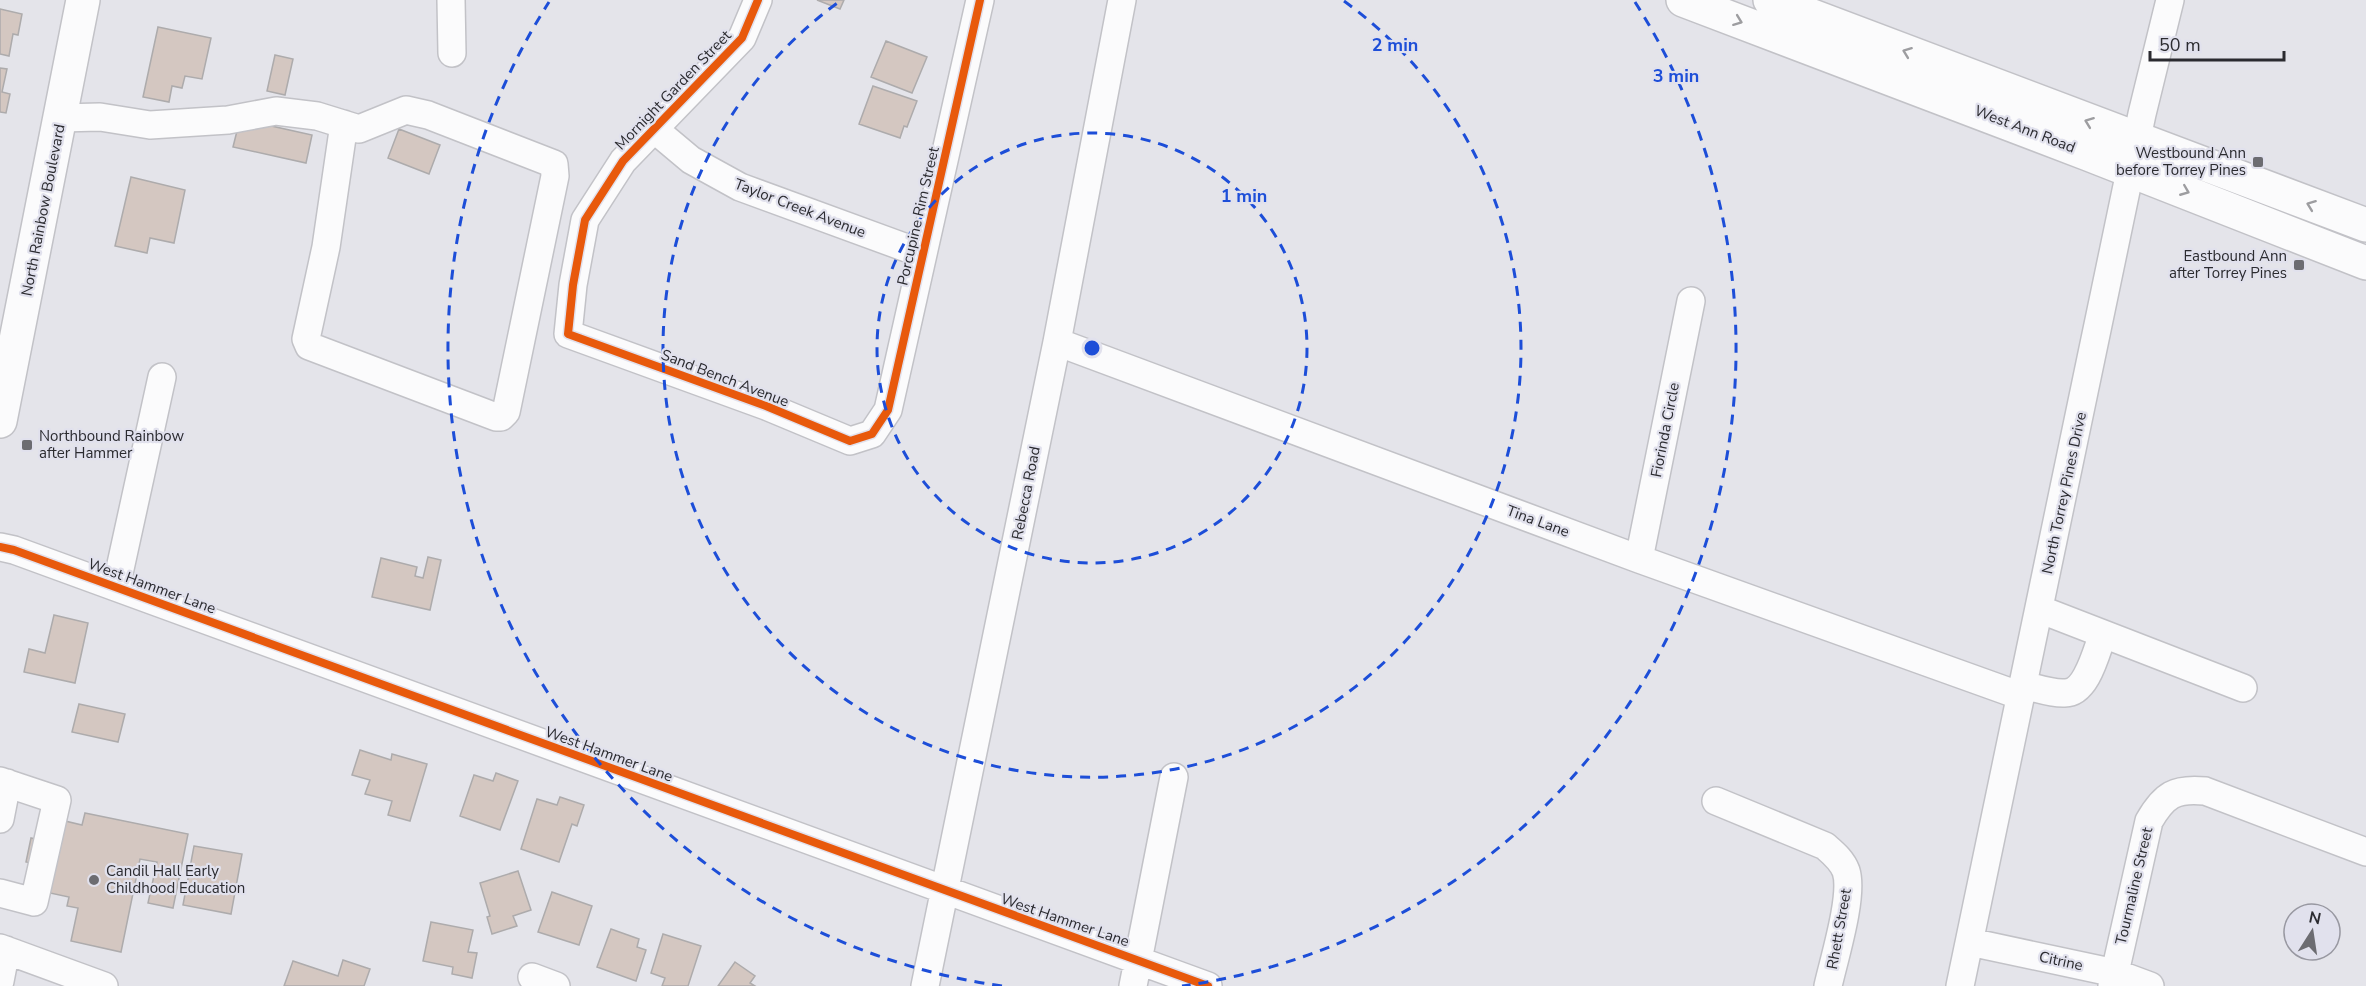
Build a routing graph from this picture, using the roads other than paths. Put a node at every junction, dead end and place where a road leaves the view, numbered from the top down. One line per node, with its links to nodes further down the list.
1 (83, 0): 10 (main road, North Rainbow Boulevard)
2 (451, 0): 9 (street)
3 (980, 0): 15 (street, Porcupine Rim Street)
4 (1122, 0): 20 (street, Rebecca Road)
5 (1683, 0): 13 (main road, West Ann Road, one-way to 13)
6 (1770, 0): 13 (main road, West Ann Road, one-way to 6)
7 (2170, 0): 13 (street, North Torrey Pines Drive)
8 (753, 1): 12 (street, Mornight Garden Street)
9 (452, 53)
10 (60, 118): 11 (street); 18 (main road, North Rainbow Boulevard)
11 (344, 124): 11 (street)
12 (654, 129): 15 (street, Taylor Creek Avenue); 19 (street, Mornight Garden Street)
13 (2134, 155): 14 (main road, West Ann Road, one-way to 13); 16 (main road, West Ann Road, one-way to 16); 27 (street, North Torrey Pines Drive)
14 (2366, 225)
15 (923, 254): 23 (street, Porcupine Rim Street)
16 (2366, 263)
17 (1690, 301): 25 (street, Fiorinda Circle)
18 (10, 324): 22 (main road, North Rainbow Boulevard)
19 (568, 334): 23 (street, Sand Bench Avenue)
20 (1057, 342): 25 (street, Tina Lane); 36 (street, Rebecca Road)
21 (162, 377): 26 (street)
22 (0, 421)
23 (872, 434)
24 (0, 547): 26 (street, West Hammer Lane)
25 (1639, 559): 30 (street, Tina Lane)
26 (116, 588): 36 (street, West Hammer Lane)
27 (2039, 609): 28 (street); 30 (street, North Torrey Pines Drive)
28 (2103, 634): 29 (street); 30 (street, Tina Lane)
29 (2243, 688)
30 (2022, 690): 38 (street, North Torrey Pines Drive)
31 (1174, 777): 40 (street)
32 (3, 782): 34 (street); 37 (street)
33 (1716, 801): 47 (street, Rhett Street)
34 (0, 819)
35 (2366, 852): 42 (street, Tourmaline Street)
36 (945, 892): 40 (street, West Hammer Lane); 45 (street, Rebecca Road)
37 (0, 893)
38 (1970, 942): 42 (street, Citrine); 48 (street, North Torrey Pines Drive)
39 (3, 949): 41 (street); 43 (street)
40 (1136, 973): 46 (street, West Hammer Lane)
41 (62, 979): 44 (street)
42 (2113, 979): 49 (street, Citrine)
43 (0, 981)
44 (104, 986)
45 (925, 986)
46 (1208, 986)
47 (1828, 986)
48 (1960, 986)
49 (2150, 986)

